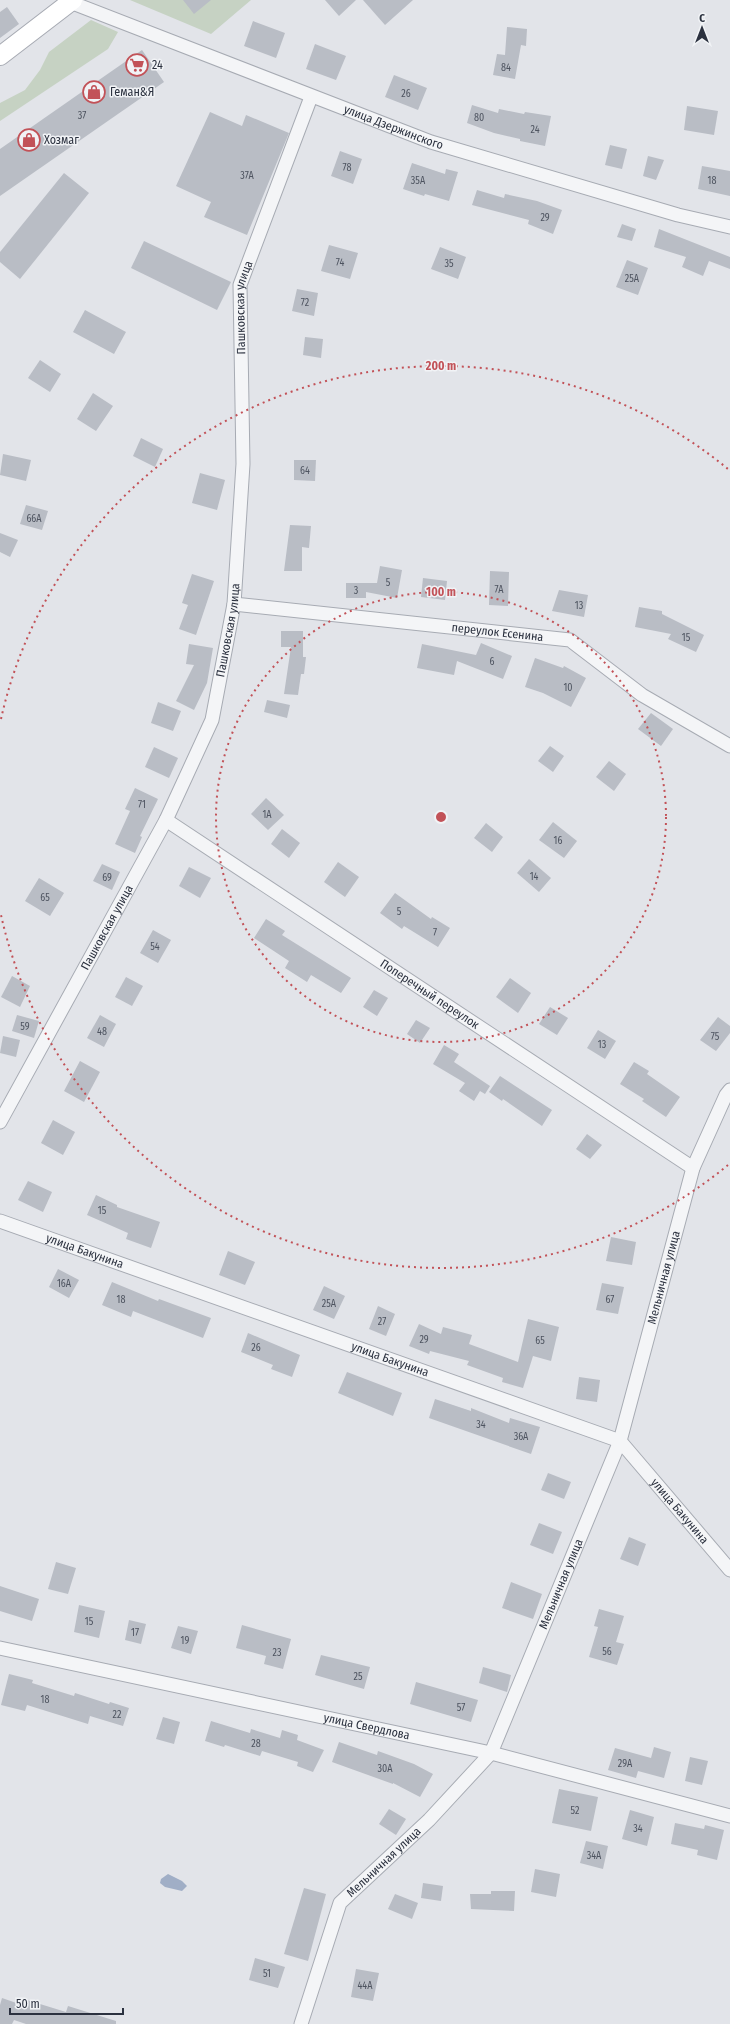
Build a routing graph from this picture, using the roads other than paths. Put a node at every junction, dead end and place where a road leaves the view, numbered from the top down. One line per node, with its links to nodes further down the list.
1 (70, 1): 2 (street); 3 (street, улица Дзержинского)
2 (0, 56)
3 (311, 97): 4 (street, улица Дзержинского); 5 (street, Пашковская улица)
4 (730, 227)
5 (234, 604): 6 (street, переулок Есенина); 7 (street, Пашковская улица)
6 (730, 746)
7 (166, 820): 9 (street, Пашковская улица); 10 (street, Поперечный переулок)
8 (730, 1090): 10 (street, Мельничная улица)
9 (0, 1122)
10 (693, 1168): 12 (street, Мельничная улица)
11 (0, 1221): 12 (street, улица Бакунина)
12 (620, 1441): 13 (street, улица Бакунина); 15 (street, Мельничная улица)
13 (730, 1570)
14 (0, 1648): 15 (street, улица Свердлова)
15 (491, 1753): 16 (street, улица Свердлова); 17 (street, Мельничная улица)
16 (730, 1816)
17 (302, 2024)

